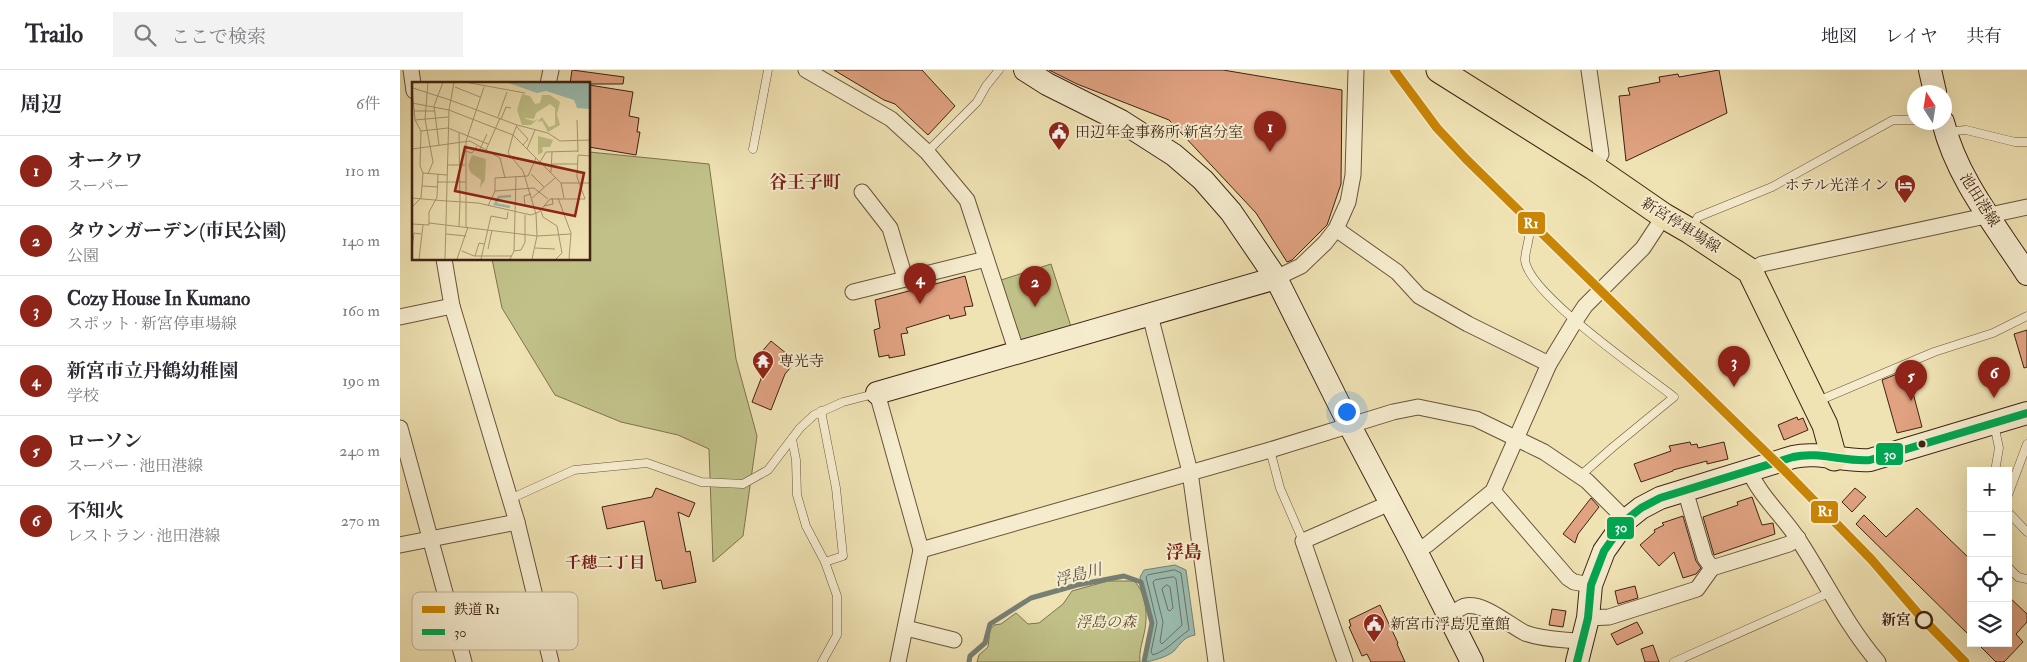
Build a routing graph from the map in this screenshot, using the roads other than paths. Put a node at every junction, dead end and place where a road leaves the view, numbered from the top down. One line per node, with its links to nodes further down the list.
1 (768, 70): 14 (lane)
2 (806, 70): 15 (street)
3 (999, 70): 15 (lane)
4 (1025, 70): 29 (street)
5 (1356, 70): 21 (street)
6 (1439, 70): 16 (main road, 新宮停車場線)
7 (1589, 70): 16 (street)
8 (1930, 70): 9 (street)
9 (1933, 85)
10 (1907, 120): 22 (lane)
11 (1952, 128): 13 (lane)
12 (1942, 130): 19 (street, 池田港線)
13 (2027, 142)
14 (754, 149)
15 (927, 152): 24 (street)
16 (1593, 167): 20 (main road, 新宮停車場線)
17 (862, 192): 28 (street)
18 (2027, 207): 19 (street)
19 (1989, 215): 26 (street); 27 (street, 池田港線)
20 (1664, 216): 22 (main road, 新宮停車場線); 35 (street)
21 (1336, 229): 29 (street); 37 (street)
22 (1690, 231): 26 (main road, 新宮停車場線)
23 (1529, 237): 35 (lane)
24 (986, 259): 28 (street); 36 (street)
25 (444, 260): 31 (street)
26 (1750, 271): 39 (main road)
27 (2027, 274)
28 (905, 278): 30 (street)
29 (1276, 278): 32 (street); 43 (street)
30 (853, 292)
31 (452, 306): 34 (street); 57 (street)
32 (1150, 315): 36 (street); 52 (street)
33 (2027, 316): 39 (lane)
34 (400, 317)
35 (1575, 321): 37 (street); 53 (lane)
36 (1016, 353): 38 (street)
37 (1549, 364): 45 (street)
38 (877, 393): 40 (lane); 68 (street)
39 (1814, 402): 49 (main road)
40 (821, 412): 46 (lane); 69 (lane)
41 (2027, 414): 42 (street)
42 (1993, 423): 49 (street); 50 (lane)
43 (1350, 426): 45 (street); 48 (street); 58 (street)
44 (400, 428): 64 (street)
45 (1516, 438): 53 (street); 56 (street)
46 (792, 439): 57 (lane); 69 (lane)
47 (2027, 444): 54 (lane)
48 (1270, 450): 52 (street); 65 (lane)
49 (1834, 458): 51 (street)
50 (1996, 467)
51 (1749, 470): 55 (street); 63 (street)
52 (1190, 472): 68 (street); 85 (street)
53 (1580, 476): 60 (street)
54 (2012, 484)
55 (1685, 490): 60 (street); 70 (street)
56 (1493, 491): 67 (street); 73 (street)
57 (510, 499): 61 (street)
58 (1390, 502): 65 (street); 67 (street)
59 (2012, 516): 62 (lane)
60 (1626, 520): 73 (street)
61 (517, 522): 64 (street); 75 (street)
62 (2027, 532)
63 (1798, 538): 70 (street); 76 (street)
64 (430, 539): 66 (street); 74 (street)
65 (1303, 541): 86 (street)
66 (400, 545)
67 (1415, 549): 77 (street)
68 (921, 550): 79 (street)
69 (824, 562): 83 (lane)
70 (1712, 568): 78 (street)
71 (2012, 571): 72 (lane)
72 (2027, 579)
73 (1591, 585): 78 (street)
74 (445, 592)
75 (534, 592)
76 (1831, 592): 87 (lane); 88 (street)
77 (1448, 616): 81 (street); 82 (street)
78 (1588, 618): 81 (street)
79 (906, 628): 80 (street); 84 (street)
80 (954, 640)
81 (1580, 652)
82 (1467, 660)
83 (822, 662)
84 (898, 662)
85 (1216, 662)
86 (1345, 662)
87 (1674, 662)
88 (1878, 662)

